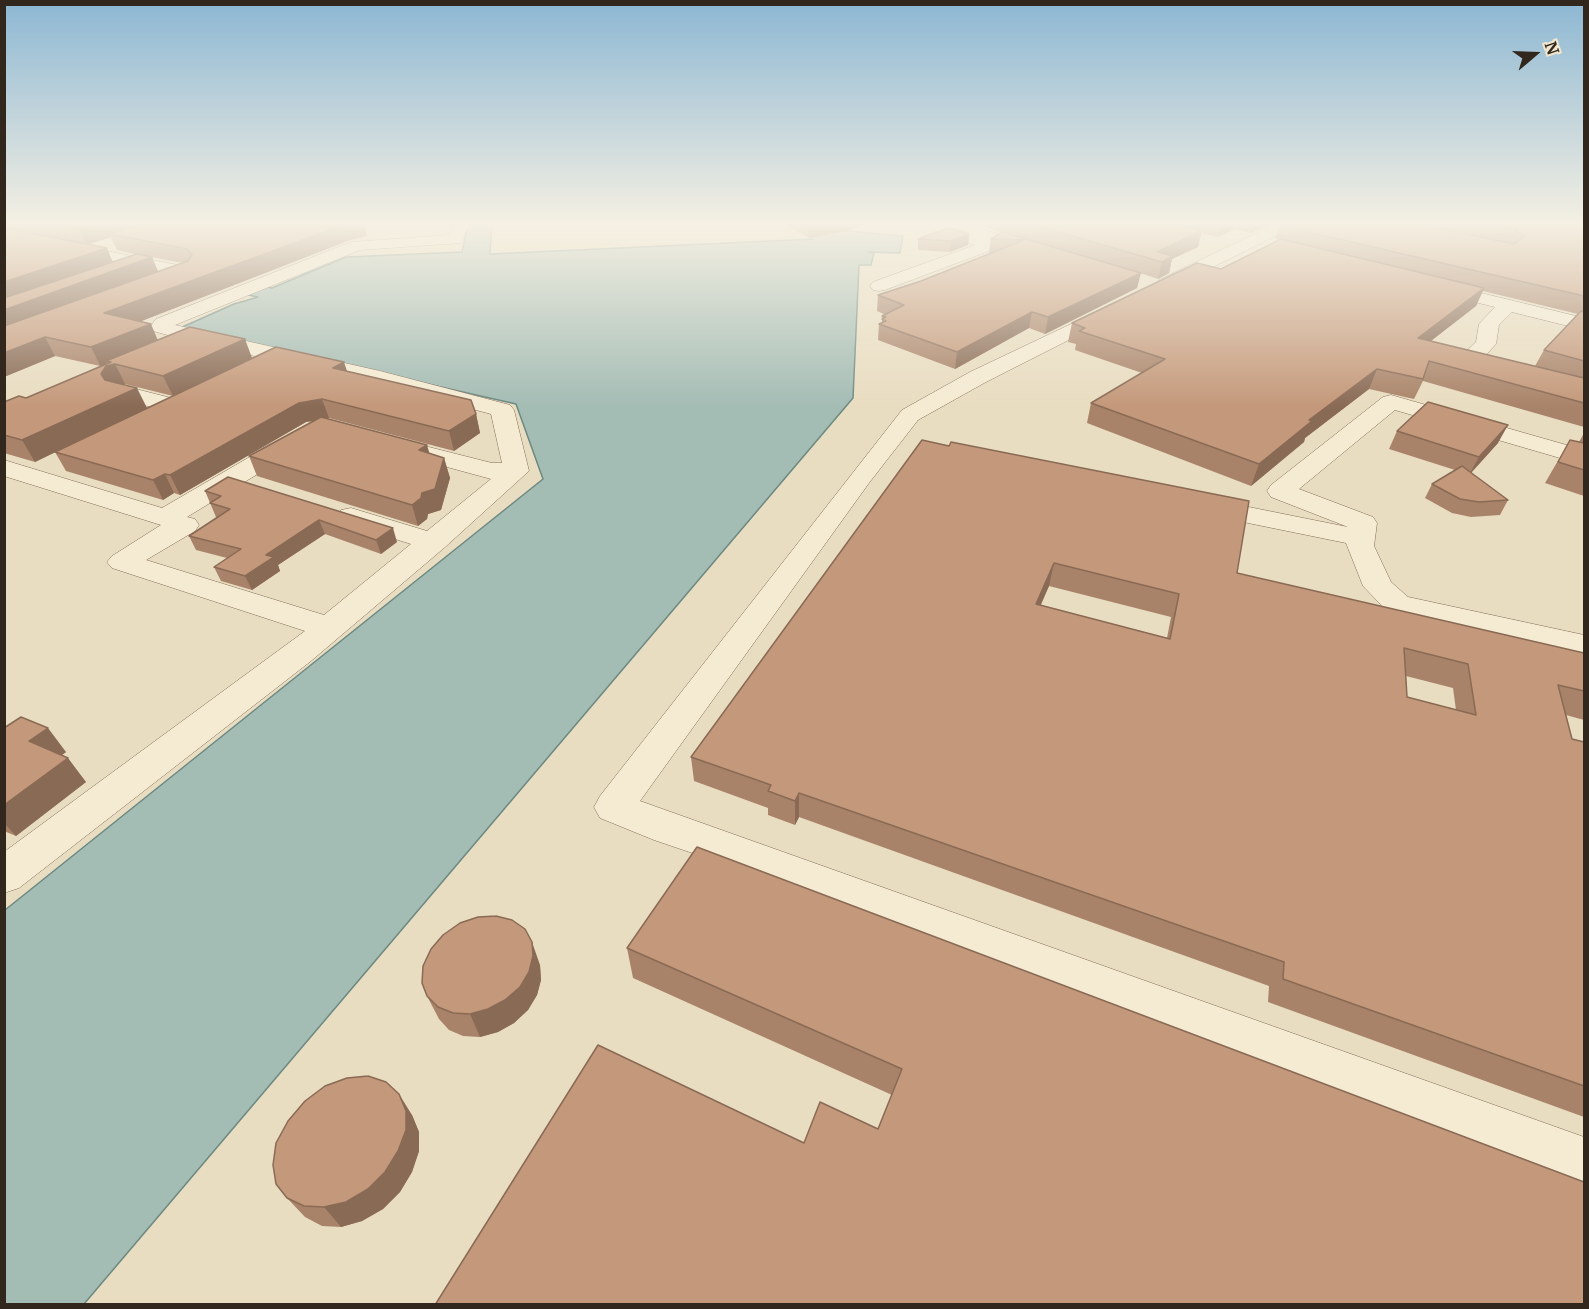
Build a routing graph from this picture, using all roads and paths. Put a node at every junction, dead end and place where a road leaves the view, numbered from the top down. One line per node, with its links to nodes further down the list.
1 (259, 285): 6 (street)
2 (1150, 285): 30 (street)
3 (1442, 285): 4 (street)
4 (1508, 305): 5 (street); 10 (street)
5 (1584, 324)
6 (196, 337): 7 (street); 8 (street)
7 (166, 350)
8 (278, 356): 9 (street); 18 (street)
9 (247, 371)
10 (1584, 392)
11 (124, 393): 12 (street)
12 (144, 421)
13 (315, 429): 20 (street)
14 (376, 440): 18 (street)
15 (1584, 458): 25 (street)
16 (61, 461): 19 (street)
17 (4, 468): 19 (street)
18 (516, 471): 26 (street)
19 (30, 476): 24 (street)
20 (232, 479): 21 (street); 24 (street)
21 (265, 489)
22 (1181, 501): 25 (street)
23 (322, 507): 26 (street)
24 (165, 518): 27 (street)
25 (1361, 538): 28 (street)
26 (434, 542): 27 (street)
27 (330, 628): 29 (street)
28 (1584, 645)
29 (4, 876)
30 (1584, 1164)

